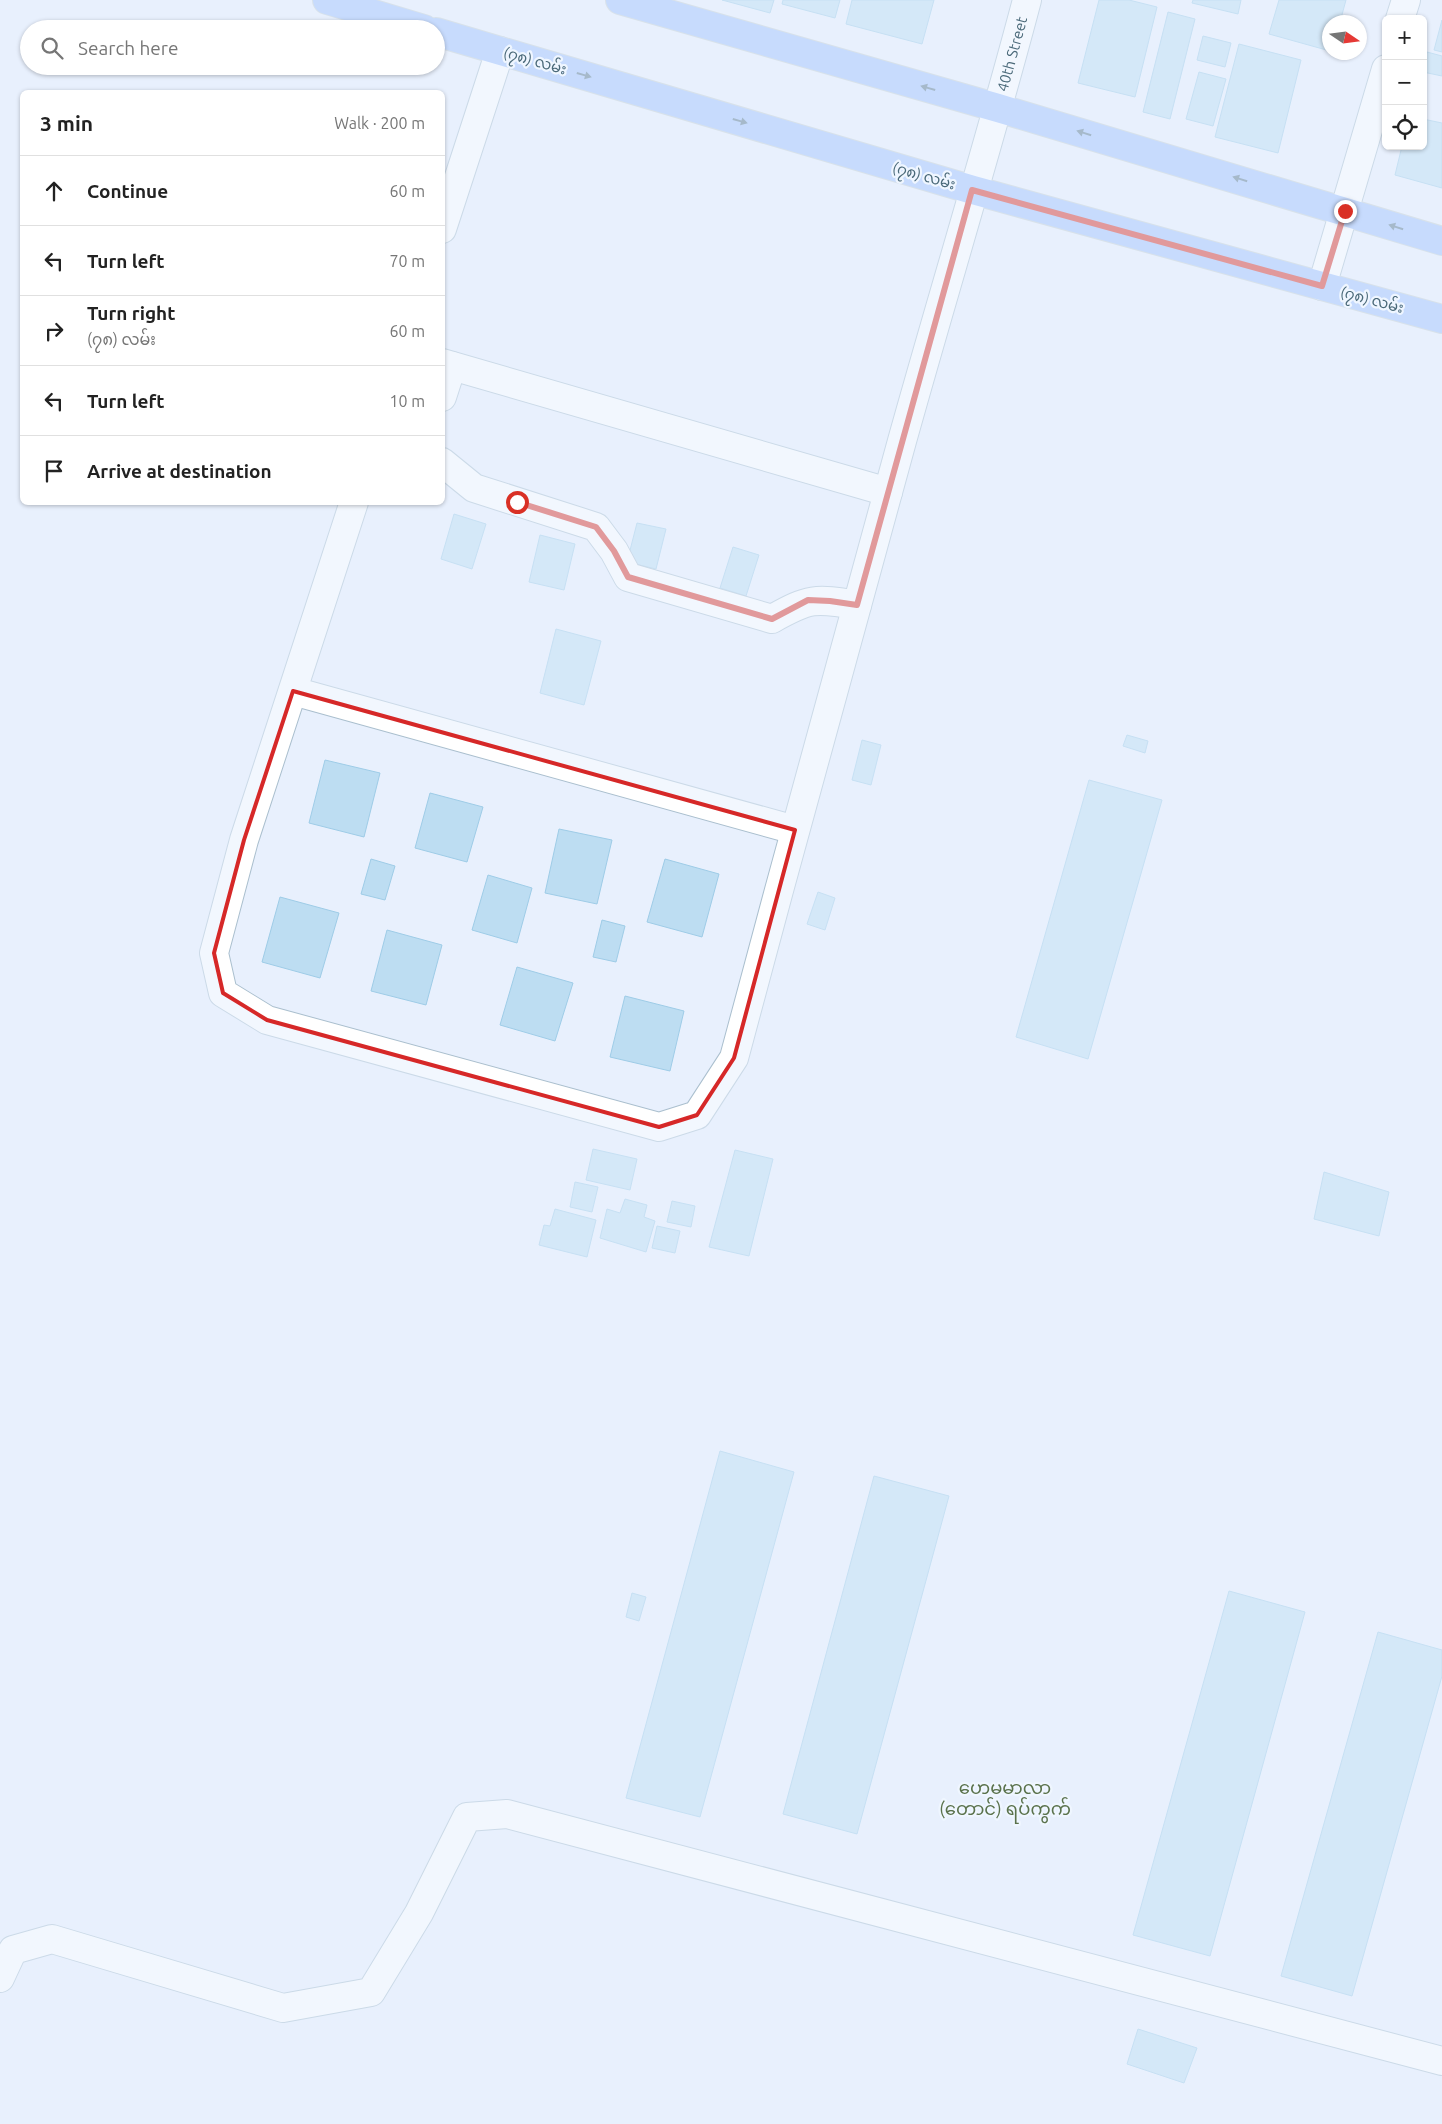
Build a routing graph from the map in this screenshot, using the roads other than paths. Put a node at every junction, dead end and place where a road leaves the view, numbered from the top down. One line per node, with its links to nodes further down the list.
1 (327, 0): 6 (main road)
2 (620, 0): 10 (main road, one-way to 2)
3 (1027, 0): 10 (street, 40th Street)
4 (1406, 0): 5 (street)
5 (1401, 15)
6 (394, 20)
7 (445, 35): 8 (main road, (၇၈) လမ်း)
8 (500, 51): 11 (main road, (၇၈) လမ်း, one-way to 11); 13 (street)
9 (1382, 83): 12 (street)
10 (998, 108): 11 (street, 40th Street); 12 (main road, one-way to 10)
11 (972, 190): 15 (main road, (၇၈) လမ်း); 20 (street, 40th Street)
12 (1345, 211): 14 (main road, one-way to 12); 15 (street)
13 (445, 220)
14 (1442, 241)
15 (1322, 286): 16 (main road, (၇၈) လမ်း)
16 (1442, 319)
17 (447, 364): 18 (street); 20 (street)
18 (445, 377)
19 (445, 464): 22 (street)
20 (888, 492): 22 (street, 40th Street)
21 (353, 505): 23 (street, 40th Street)
22 (857, 605): 24 (street, 40th Street)
23 (292, 691): 24 (street); 24 (street, 40th Street)
24 (795, 830)
25 (0, 1978): 26 (street)
26 (1442, 2061)

